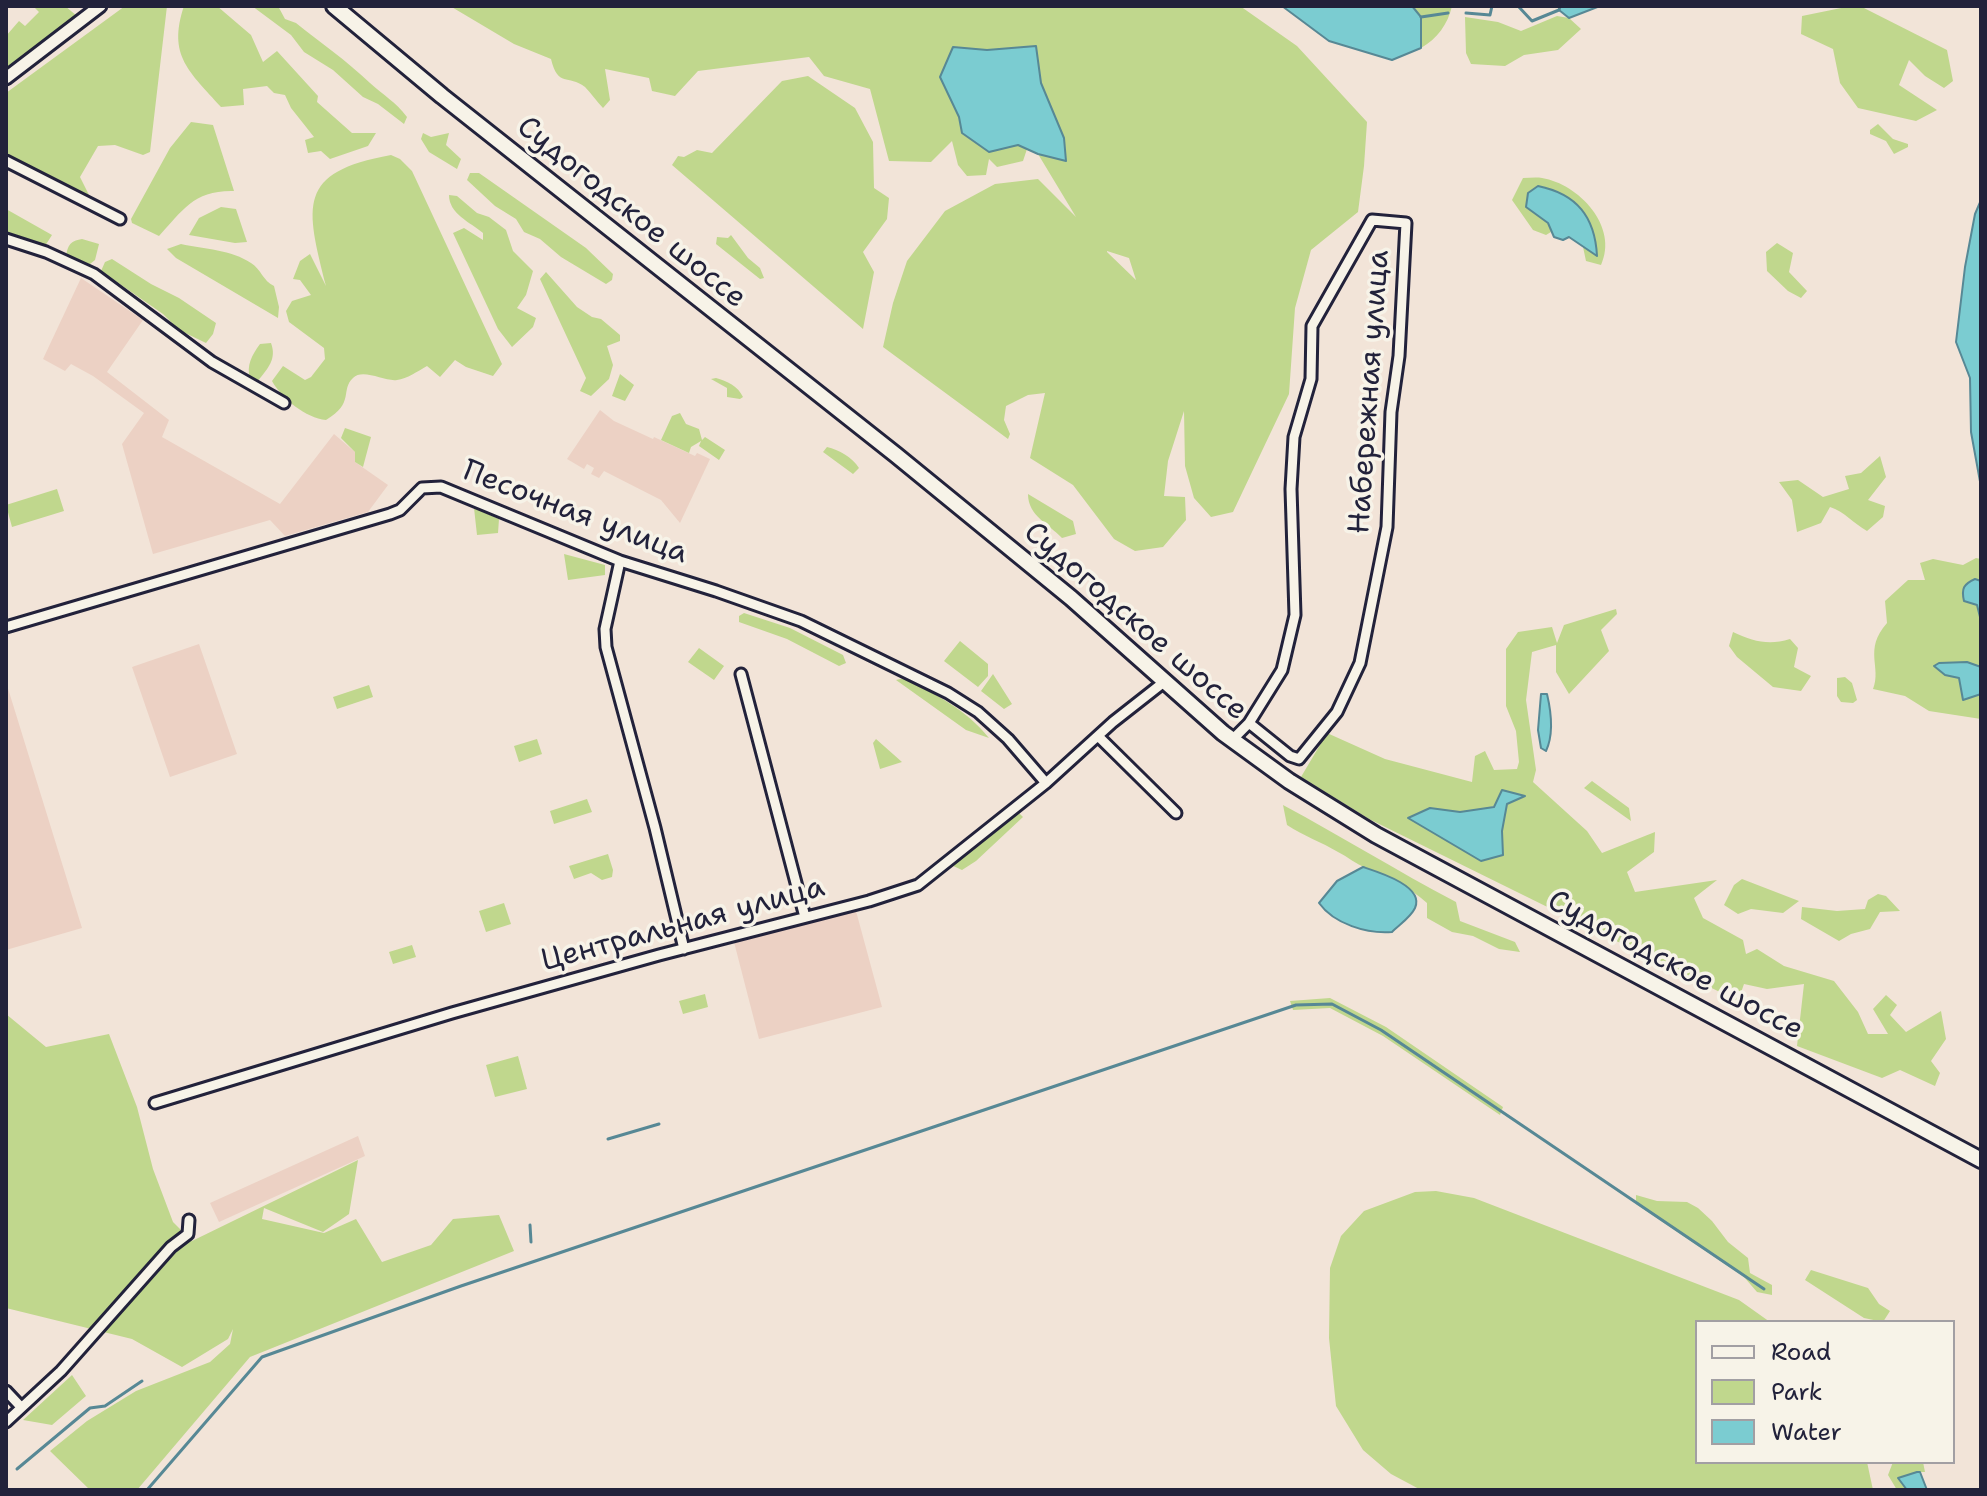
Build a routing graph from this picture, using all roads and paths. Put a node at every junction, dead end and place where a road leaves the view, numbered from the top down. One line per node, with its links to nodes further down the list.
1 (100, 6): 3 (street)
2 (334, 6): 11 (main road, Судогодское шоссе)
3 (6, 78)
4 (6, 161): 5 (street)
5 (120, 219)
6 (6, 239): 7 (street)
7 (284, 403)
8 (620, 561): 9 (street, Песочная улица); 15 (street, Песочная улица); 18 (street)
9 (6, 627)
10 (741, 674): 17 (street)
11 (1164, 682): 13 (street, Центральная улица); 14 (main road, Судогодское шоссе)
12 (1249, 723): 12 (street, Набережная улица); 14 (street, Набережная улица)
13 (1098, 736): 15 (street, Центральная улица); 16 (street)
14 (1232, 740): 20 (main road, Судогодское шоссе)
15 (1046, 783): 17 (street, Центральная улица)
16 (1176, 813)
17 (805, 917): 18 (street, Центральная улица)
18 (684, 949): 19 (street, Центральная улица)
19 (155, 1103)
20 (1981, 1160)
21 (189, 1220): 23 (street)
22 (6, 1391): 23 (street)
23 (21, 1407): 24 (street)
24 (6, 1422)

